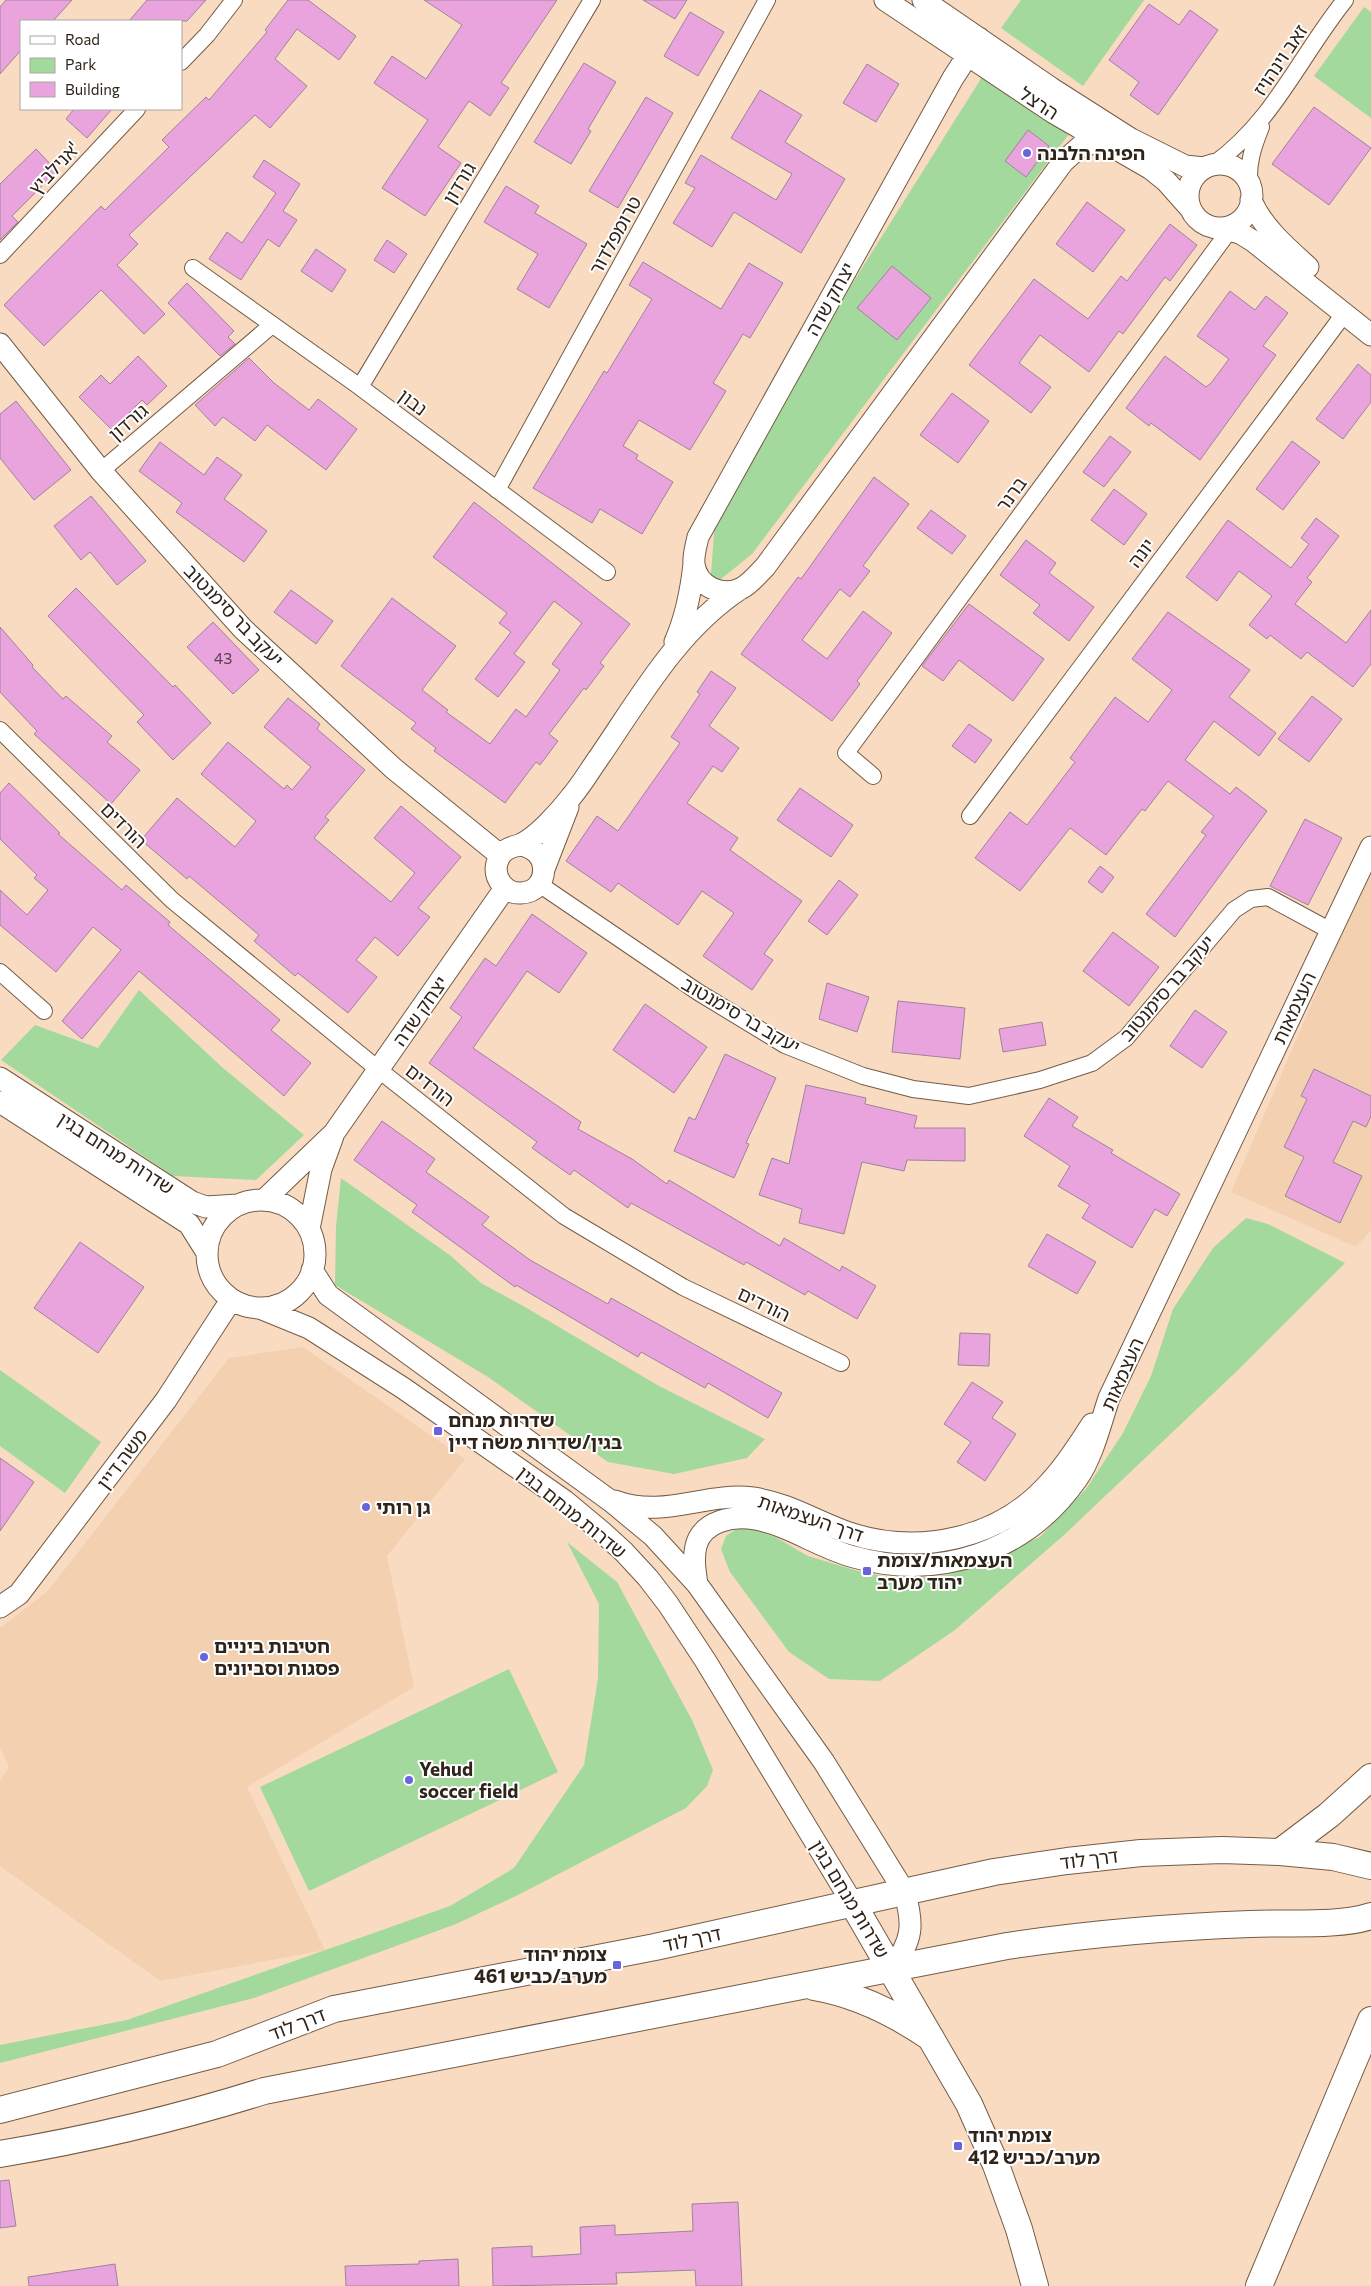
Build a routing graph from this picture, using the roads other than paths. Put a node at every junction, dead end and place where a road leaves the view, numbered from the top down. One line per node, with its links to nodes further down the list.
1 (234, 0): 9 (street)
2 (592, 0): 24 (street, גורדון)
3 (767, 0): 26 (street, טרומפלדור)
4 (886, 0): 8 (street, הרצל)
5 (923, 0): 7 (street, הרצל)
6 (1344, 1): 11 (street, זאב וינהויז)
7 (979, 38): 8 (street, יצחק שדה); 13 (street, הרצל)
8 (967, 56): 12 (street, הרצל); 27 (street, יצחק שדה)
9 (182, 61)
10 (137, 110): 17 (street, אנילביץ')
11 (1267, 114): 13 (street, זאב וינהויז); 14 (street, זאב וינהויז)
12 (1104, 142): 15 (street, הרצל); 29 (street, יצחק שדה)
13 (1209, 166): 14 (street); 15 (street)
14 (1250, 192): 16 (street); 20 (street)
15 (1190, 208): 16 (street)
16 (1225, 229): 19 (street); 32 (street, ברנר)
17 (0, 255)
18 (192, 268): 21 (street, נבון)
19 (1344, 314): 22 (street); 34 (street, יונה)
20 (1371, 317)
21 (272, 325): 24 (street, נבון); 25 (street, גורדון)
22 (1371, 335)
23 (0, 344): 25 (street, יעקב בר סימנטוב)
24 (360, 386): 26 (street, נבון)
25 (101, 471): 37 (street, יעקב בר סימנטוב)
26 (497, 490): 28 (street, נבון)
27 (694, 564): 29 (street); 30 (street, יצחק שדה)
28 (607, 572)
29 (741, 589): 30 (street, יצחק שדה)
30 (667, 658): 33 (street, יצחק שדה)
31 (0, 730): 43 (street, הורדים)
32 (873, 776)
33 (572, 796): 35 (street, יצחק שדה); 38 (street, יצחק שדה)
34 (970, 816)
35 (519, 845): 37 (street); 38 (street)
36 (1371, 847): 40 (street, העצמאות)
37 (500, 854): 39 (street)
38 (542, 876): 39 (street); 40 (street, יעקב בר סימנטוב)
39 (505, 888): 43 (street, יצחק שדה)
40 (1331, 931): 55 (street, העצמאות)
41 (0, 972): 42 (street)
42 (44, 1011)
43 (379, 1070): 46 (street, יצחק שדה); 54 (street, הורדים)
44 (0, 1078): 48 (street, שדרות מנחם בגין)
45 (0, 1102): 50 (street, שדרות מנחם בגין)
46 (334, 1133): 47 (street, יצחק שדה); 49 (street, יצחק שדה)
47 (264, 1200): 48 (street); 49 (street)
48 (238, 1205): 50 (street)
49 (309, 1229): 51 (street)
50 (206, 1251): 52 (street)
51 (312, 1270): 53 (street); 56 (street, שדרות מנחם בגין)
52 (231, 1300): 53 (street); 58 (street, משה דיין)
53 (260, 1308): 63 (street, שדרות מנחם בגין)
54 (841, 1363)
55 (1109, 1398): 56 (street, דרך העצמאות); 57 (street, העצמאות)
56 (604, 1496): 57 (street, שדרות מנחם בגין)
57 (697, 1584): 62 (street, שדרות מנחם בגין)
58 (0, 1607)
59 (1371, 1777): 60 (main road)
60 (1280, 1852): 61 (main road, דרך לוד); 62 (main road, דרך לוד)
61 (1371, 1866)
62 (904, 1891): 63 (main road, דרך לוד); 65 (street, שדרות מנחם בגין)
63 (853, 1904): 65 (main road, שדרות מנחם בגין); 69 (main road, דרך לוד)
64 (1371, 1916): 65 (main road)
65 (892, 1968): 66 (main road); 68 (main road)
66 (806, 1985): 68 (main road); 70 (main road)
67 (1371, 2020): 72 (main road)
68 (932, 2039): 71 (main road)
69 (0, 2110)
70 (0, 2154)
71 (1035, 2286)
72 (1258, 2286)

